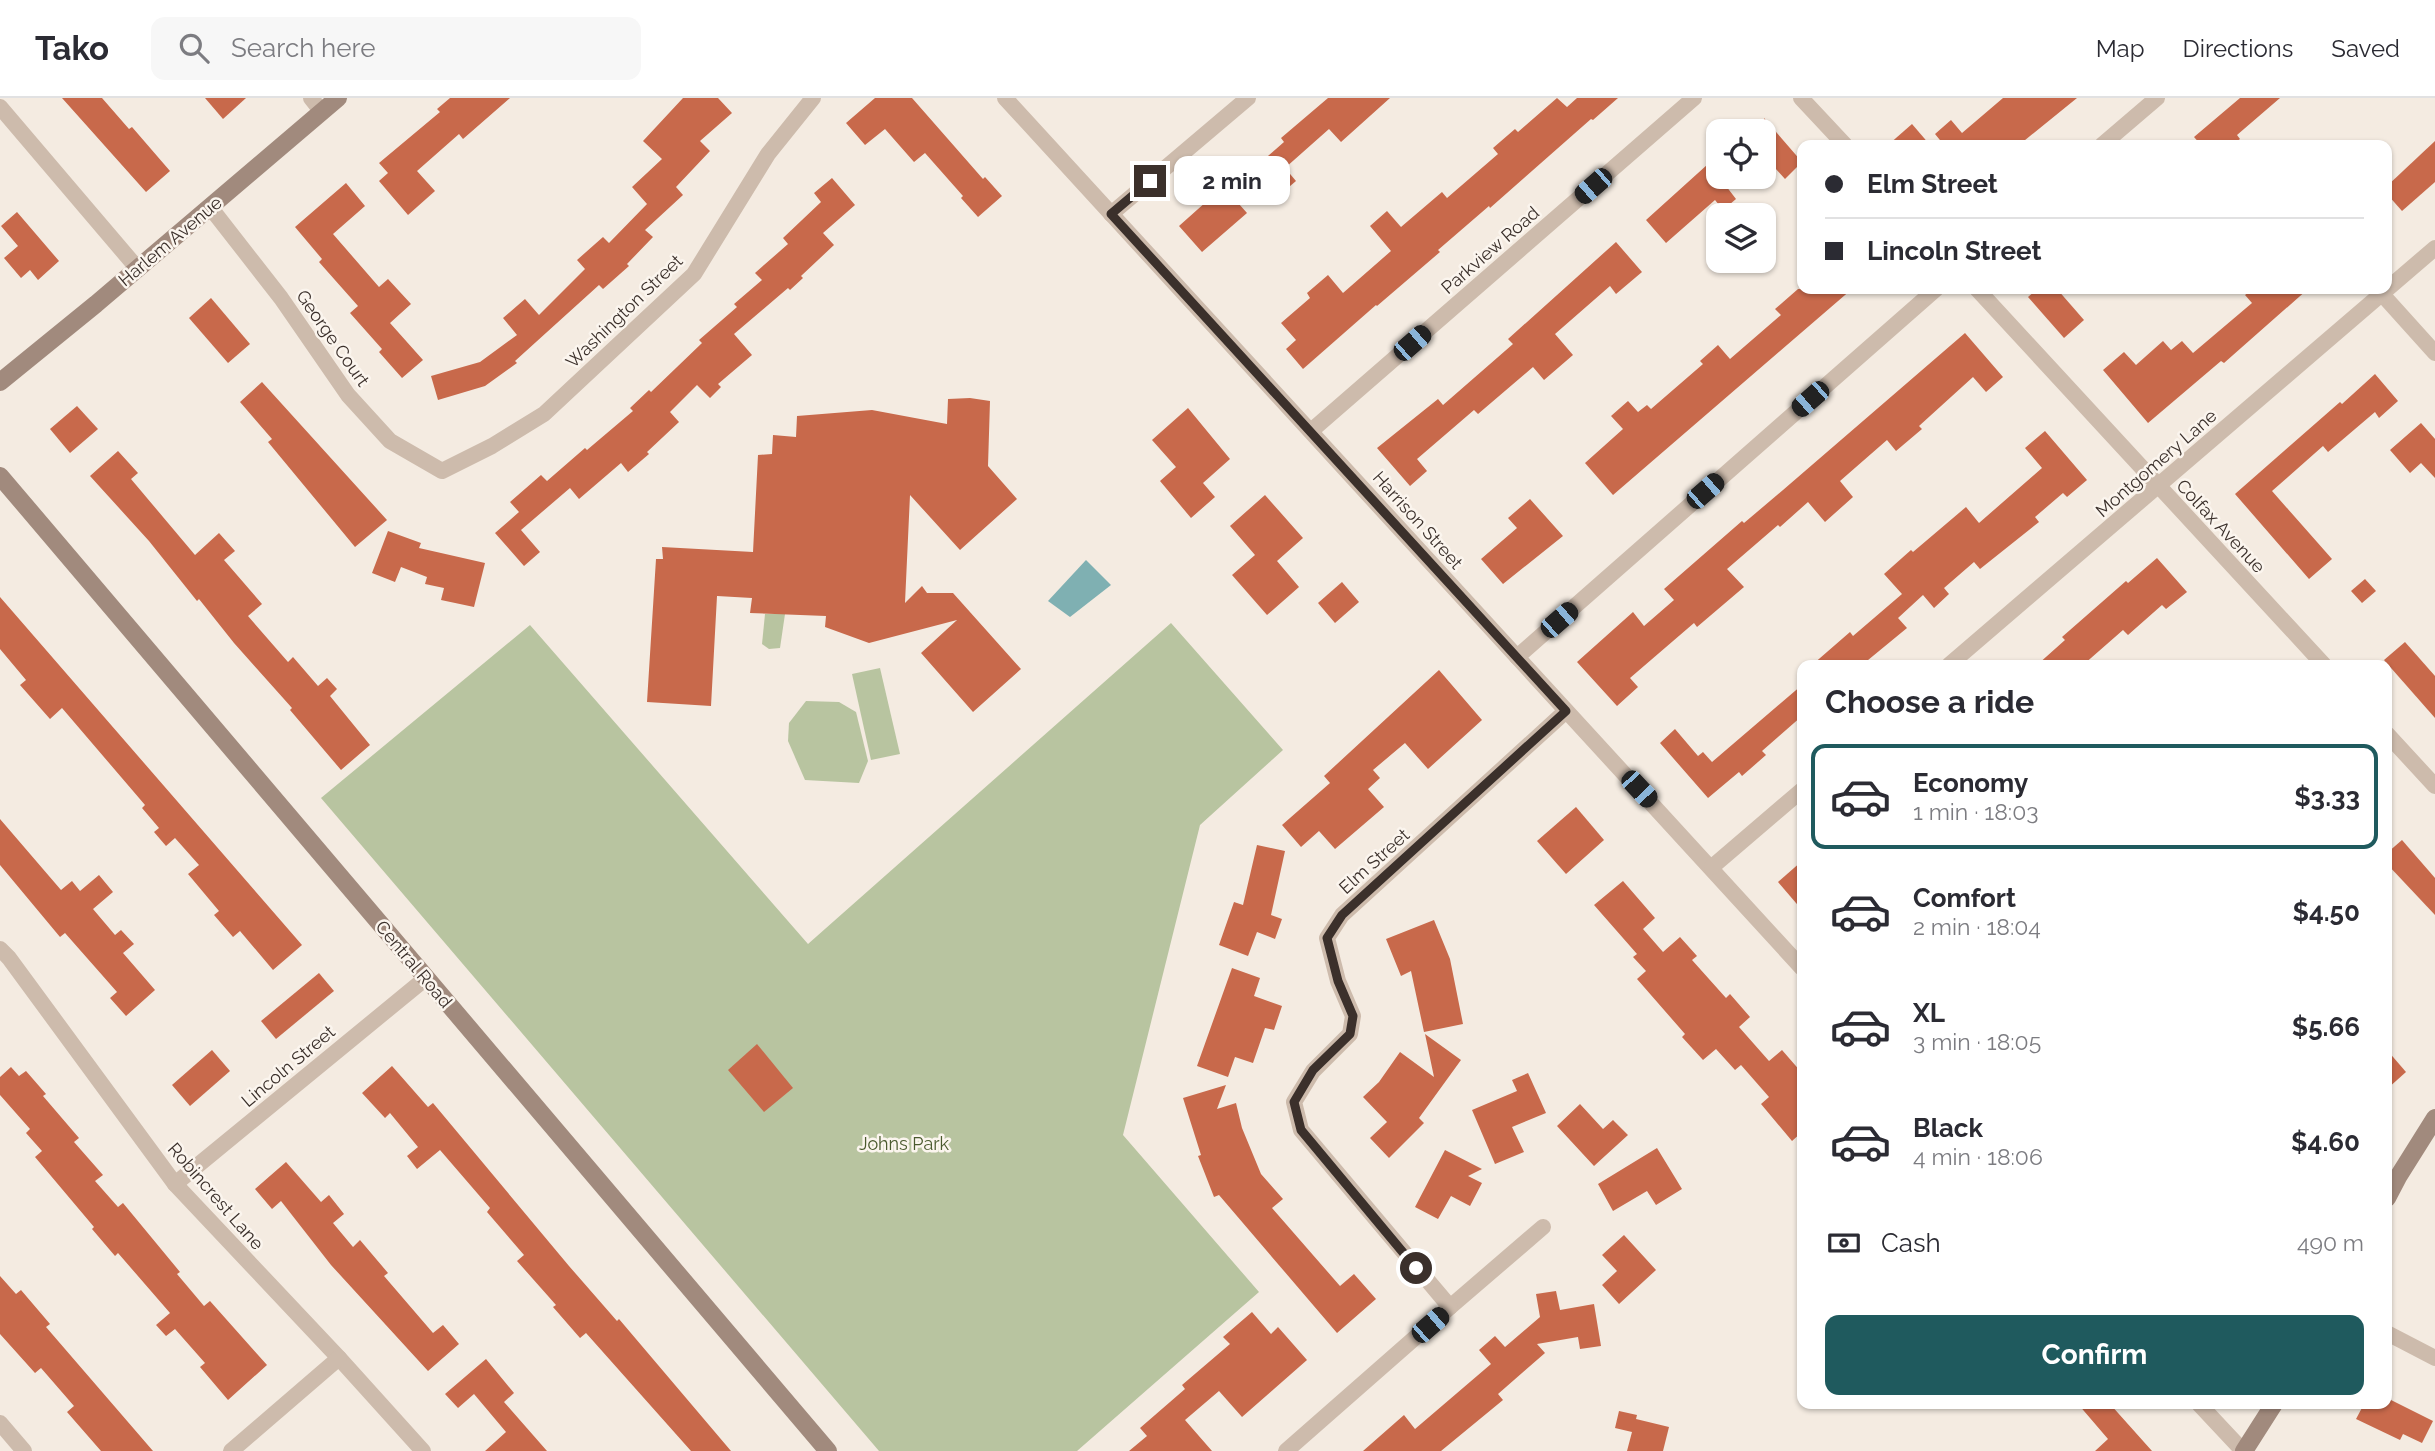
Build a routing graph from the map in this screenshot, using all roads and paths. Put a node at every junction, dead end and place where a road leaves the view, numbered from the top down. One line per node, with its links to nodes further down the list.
1 (338, 98): 8 (main road, Harlem Avenue)
2 (813, 98): 24 (street, Washington Street)
3 (1005, 98): 13 (street, Harrison Street)
4 (1248, 98): 13 (street)
5 (1694, 98): 23 (street, Parkview Road)
6 (1801, 98): 10 (street)
7 (2157, 98): 11 (street)
8 (316, 105): 12 (main road, Harlem Avenue)
9 (0, 107): 15 (street)
10 (1840, 140)
11 (2108, 140)
12 (210, 207): 15 (main road, Harlem Avenue); 24 (street, George Court)
13 (1111, 214): 23 (street, Harrison Street)
14 (2435, 248): 16 (street, Montgomery Lane)
15 (138, 269): 22 (main road, Harlem Avenue)
16 (2392, 284)
17 (1930, 294): 27 (street)
18 (1982, 294): 26 (street, Colfax Avenue)
19 (2380, 294): 26 (street, Montgomery Lane)
20 (2382, 294): 21 (street)
21 (2435, 353)
22 (0, 382)
23 (1311, 431): 27 (street, Harrison Street)
24 (442, 471)
25 (0, 476): 37 (main road, Central Road)
26 (2159, 486): 28 (street, Montgomery Lane); 29 (street, Colfax Avenue)
27 (1517, 657): 30 (street, Harrison Street)
28 (1955, 660)
29 (2319, 660)
30 (1566, 711): 34 (street, Harrison Street); 42 (street, Elm Street)
31 (2392, 739): 32 (street)
32 (2435, 786)
33 (1797, 794): 34 (street)
34 (1712, 867): 36 (street, Harrison Street)
35 (0, 949): 40 (street, Robincrest Lane)
36 (1797, 962)
37 (426, 978): 40 (street, Lincoln Street); 52 (main road, Central Road)
38 (2435, 1118): 39 (main road)
39 (2392, 1171)
40 (175, 1184): 44 (street, Robincrest Lane)
41 (1543, 1227): 42 (street)
42 (1450, 1307): 53 (street)
43 (2392, 1336): 45 (street)
44 (339, 1358): 50 (street); 51 (street, Robincrest Lane)
45 (2435, 1358)
46 (2204, 1409): 54 (street)
47 (2271, 1409): 54 (main road)
48 (0, 1423): 49 (street)
49 (24, 1451)
50 (231, 1451)
51 (423, 1451)
52 (828, 1451)
53 (1286, 1451)
54 (2244, 1451)

